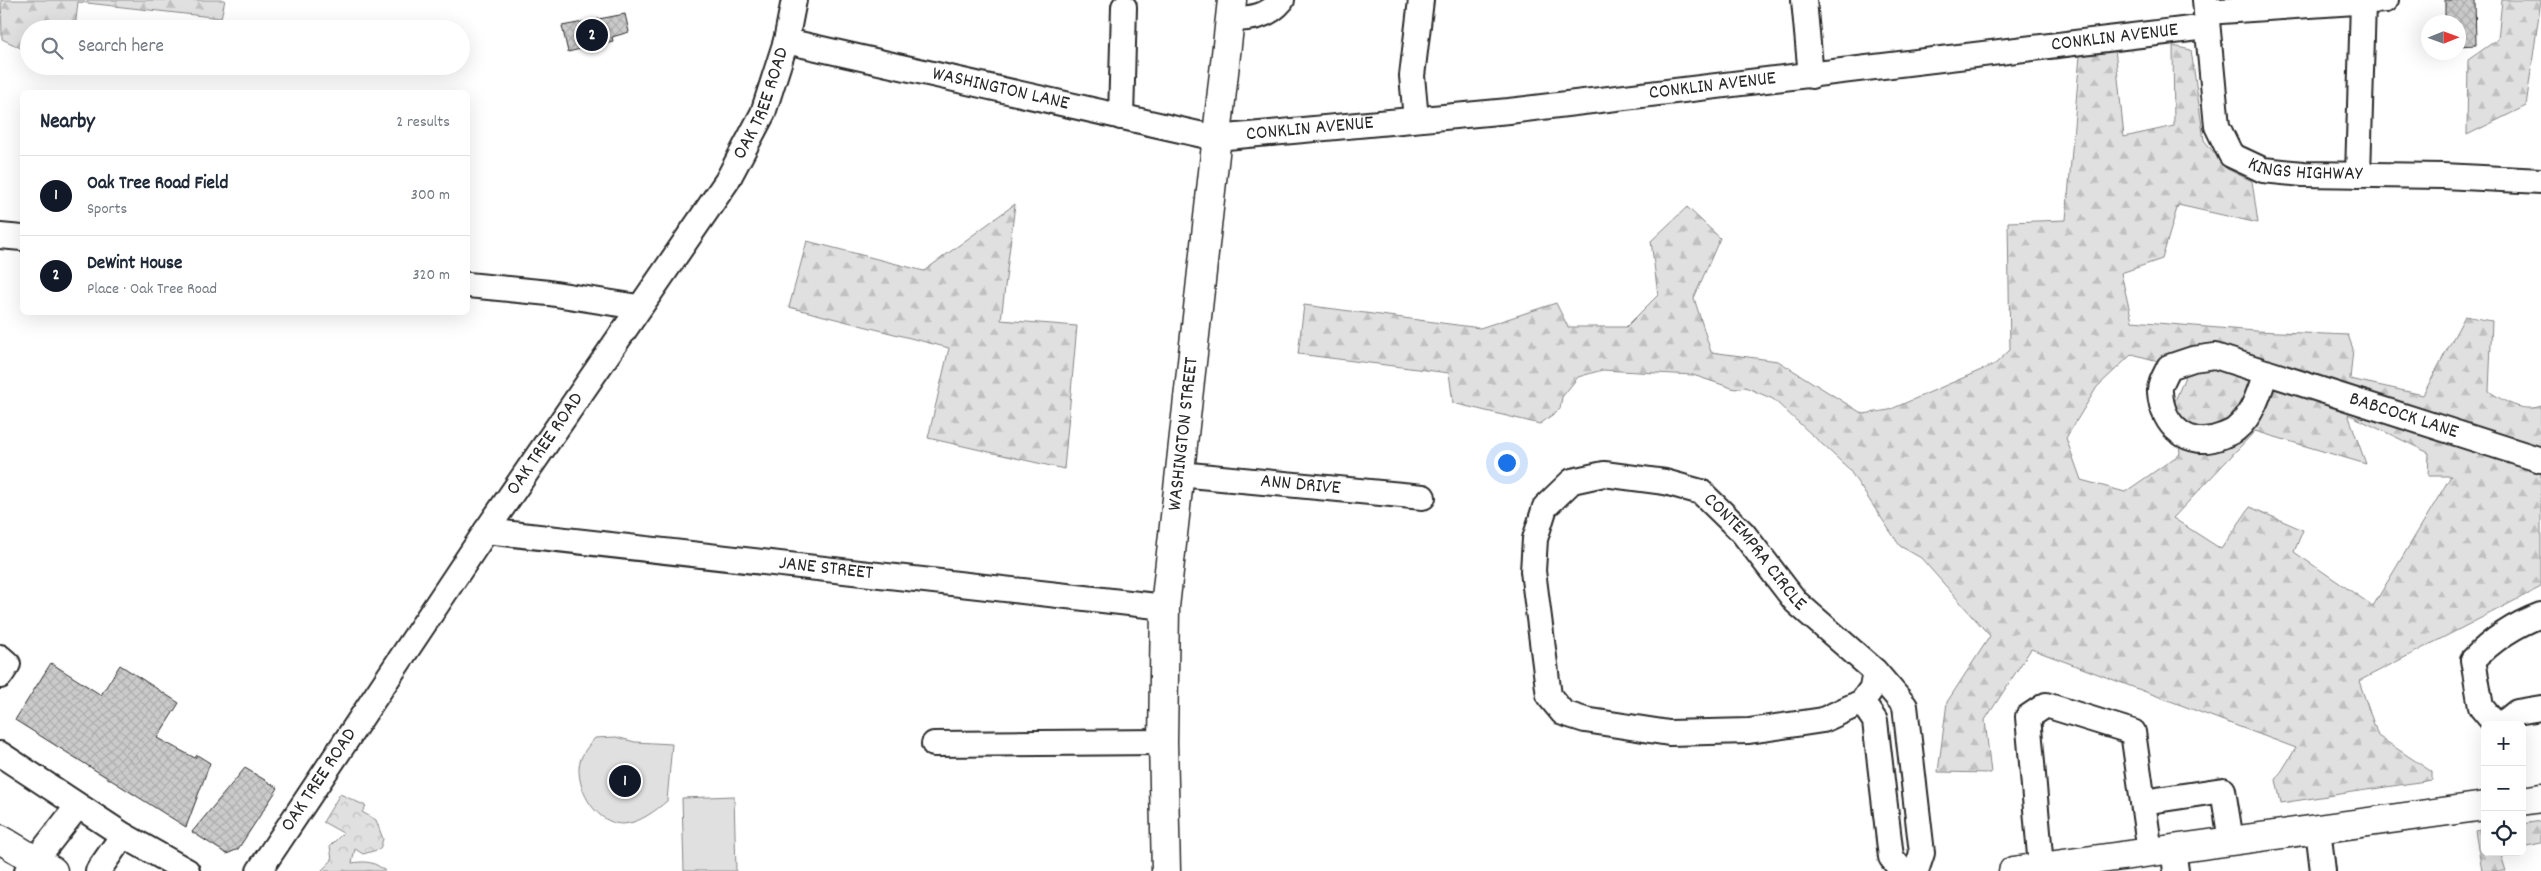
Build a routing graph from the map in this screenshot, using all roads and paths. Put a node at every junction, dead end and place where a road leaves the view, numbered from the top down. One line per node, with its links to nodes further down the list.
1 (794, 0): 10 (street, OAK TREE ROAD)
2 (1282, 0): 8 (street)
3 (1421, 0): 13 (street)
4 (1804, 0): 11 (street)
5 (2386, 0): 6 (street, CONKLIN AVENUE)
6 (2362, 2): 9 (street, CONKLIN AVENUE); 15 (street)
7 (1124, 7): 12 (street)
8 (1231, 10): 14 (main road, WASHINGTON STREET)
9 (2206, 13): 11 (street, CONKLIN AVENUE); 15 (street, KINGS HIGHWAY)
10 (786, 41): 12 (street, WASHINGTON LANE); 20 (street, OAK TREE ROAD)
11 (1812, 76): 13 (street, CONKLIN AVENUE)
12 (1121, 117): 14 (street, WASHINGTON LANE)
13 (1416, 119): 14 (street, CONKLIN AVENUE)
14 (1216, 138): 23 (main road, WASHINGTON STREET)
15 (2358, 175): 16 (street, KINGS HIGHWAY)
16 (2541, 181)
17 (0, 236): 18 (street)
18 (20, 238)
19 (470, 285): 20 (street)
20 (638, 307): 25 (street, OAK TREE ROAD)
21 (2266, 372): 21 (street, BABCOCK LANE); 22 (street, BABCOCK LANE)
22 (2541, 460)
23 (1179, 474): 24 (street, ANN DRIVE); 26 (main road, WASHINGTON STREET)
24 (1423, 498)
25 (486, 531): 26 (street, JANE STREET); 52 (street, OAK TREE ROAD)
26 (1166, 607): 35 (main road, WASHINGTON STREET)
27 (2541, 615): 33 (street)
28 (0, 657): 30 (street)
29 (1875, 671): 31 (street); 31 (street, CONTEMPRA CIRCLE); 55 (street, CONTEMPRA CIRCLE)
30 (0, 676)
31 (1862, 702): 54 (street)
32 (2541, 708): 34 (street)
33 (2493, 721)
34 (2507, 721)
35 (1162, 742): 36 (street); 53 (main road, WASHINGTON STREET)
36 (934, 744)
37 (0, 754): 41 (street)
38 (2541, 798): 39 (main road)
39 (2526, 800)
40 (2143, 802): 46 (street); 47 (street); 49 (street)
41 (78, 807): 44 (street); 48 (street)
42 (2481, 807): 43 (main road)
43 (2318, 829): 46 (main road); 57 (street)
44 (123, 835): 50 (street); 51 (street)
45 (0, 839): 48 (main road)
46 (2231, 841): 47 (main road)
47 (2166, 857): 49 (main road)
48 (38, 867)
49 (2041, 867): 56 (main road)
50 (98, 871)
51 (187, 871)
52 (259, 871)
53 (1166, 871)
54 (1902, 871)
55 (1916, 871)
56 (2013, 871)
57 (2323, 871)

